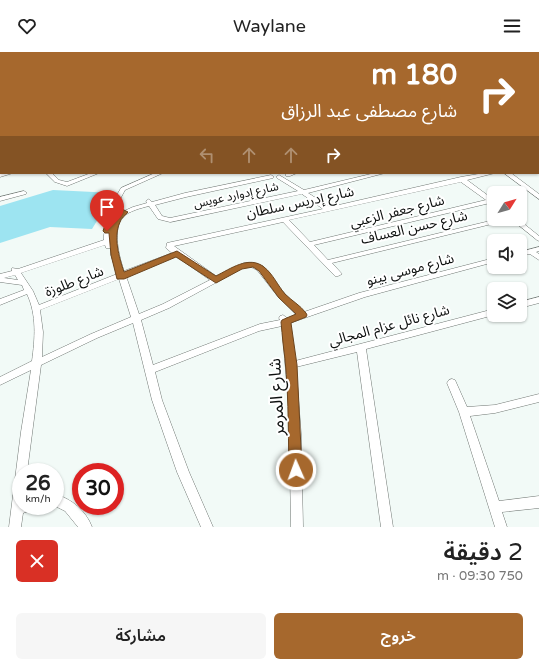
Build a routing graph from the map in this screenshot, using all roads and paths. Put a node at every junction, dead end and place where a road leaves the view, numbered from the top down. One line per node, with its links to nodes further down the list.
1 (50, 174): 2 (street)
2 (93, 174)
3 (158, 174): 22 (street)
4 (262, 174): 9 (street); 11 (street)
5 (289, 174): 10 (street); 13 (street)
6 (378, 174): 14 (street, شارع إدوارد عويس)
7 (488, 174): 12 (street, شارع إدريس سلطان)
8 (508, 174): 16 (street)
9 (271, 177): 10 (street); 11 (street)
10 (279, 177): 13 (street)
11 (256, 180): 19 (street)
12 (461, 180): 17 (street); 21 (street, شارع إدريس سلطان)
13 (290, 183): 14 (street)
14 (303, 192): 19 (street, شارع إدوارد عويس); 21 (street)
15 (24, 193): 18 (street)
16 (539, 197)
17 (487, 198)
18 (0, 199)
19 (150, 202): 22 (street)
20 (487, 203): 29 (street, شارع جعفر الزعبي)
21 (328, 209): 23 (street, شارع إدريس سلطان)
22 (122, 212): 26 (street); 27 (street)
23 (284, 219): 29 (street); 34 (street, شارع إدريس سلطان)
24 (487, 224): 37 (street, شارع حسن العساف)
25 (523, 226): 28 (street)
26 (108, 227): 27 (street); 30 (street)
27 (110, 239): 30 (street); 33 (street)
28 (539, 239)
29 (309, 244): 37 (street)
30 (92, 245): 33 (street); 39 (street)
31 (539, 249): 32 (street)
32 (531, 252): 35 (street); 36 (street)
33 (113, 253): 41 (street)
34 (177, 253): 41 (street, شارع طلوزة); 43 (street)
35 (527, 253)
36 (539, 258)
37 (327, 262): 40 (street)
38 (487, 262): 49 (street, شارع موسى بينو)
39 (20, 269): 42 (street); 44 (street)
40 (338, 274)
41 (121, 277): 48 (street, شارع طلوزة); 51 (street)
42 (0, 278): 44 (street)
43 (216, 280): 49 (street); 51 (street)
44 (26, 286): 46 (street); 48 (street)
45 (539, 300): 47 (street)
46 (0, 302)
47 (527, 304)
48 (36, 310): 54 (street)
49 (298, 314): 52 (street, شارع موسى بينو)
50 (487, 314): 53 (street, شارع نائل عزام المجالي)
51 (136, 319): 54 (street); 56 (street)
52 (282, 321): 55 (street, شارع المرمر); 56 (street, شارع موسى بينو)
53 (361, 348): 55 (street, شارع نائل عزام المجالي); 70 (street)
54 (37, 364): 57 (street); 61 (street)
55 (291, 365): 69 (street, شارع المرمر)
56 (150, 370): 68 (street)
57 (0, 380)
58 (452, 383): 60 (street)
59 (539, 398): 60 (street)
60 (464, 412): 64 (street)
61 (22, 463)
62 (539, 502): 64 (street)
63 (64, 503): 67 (street)
64 (494, 507): 71 (street)
65 (20, 515): 66 (street)
66 (15, 527)
67 (86, 527)
68 (208, 527)
69 (297, 527)
70 (387, 527)
71 (501, 527)

